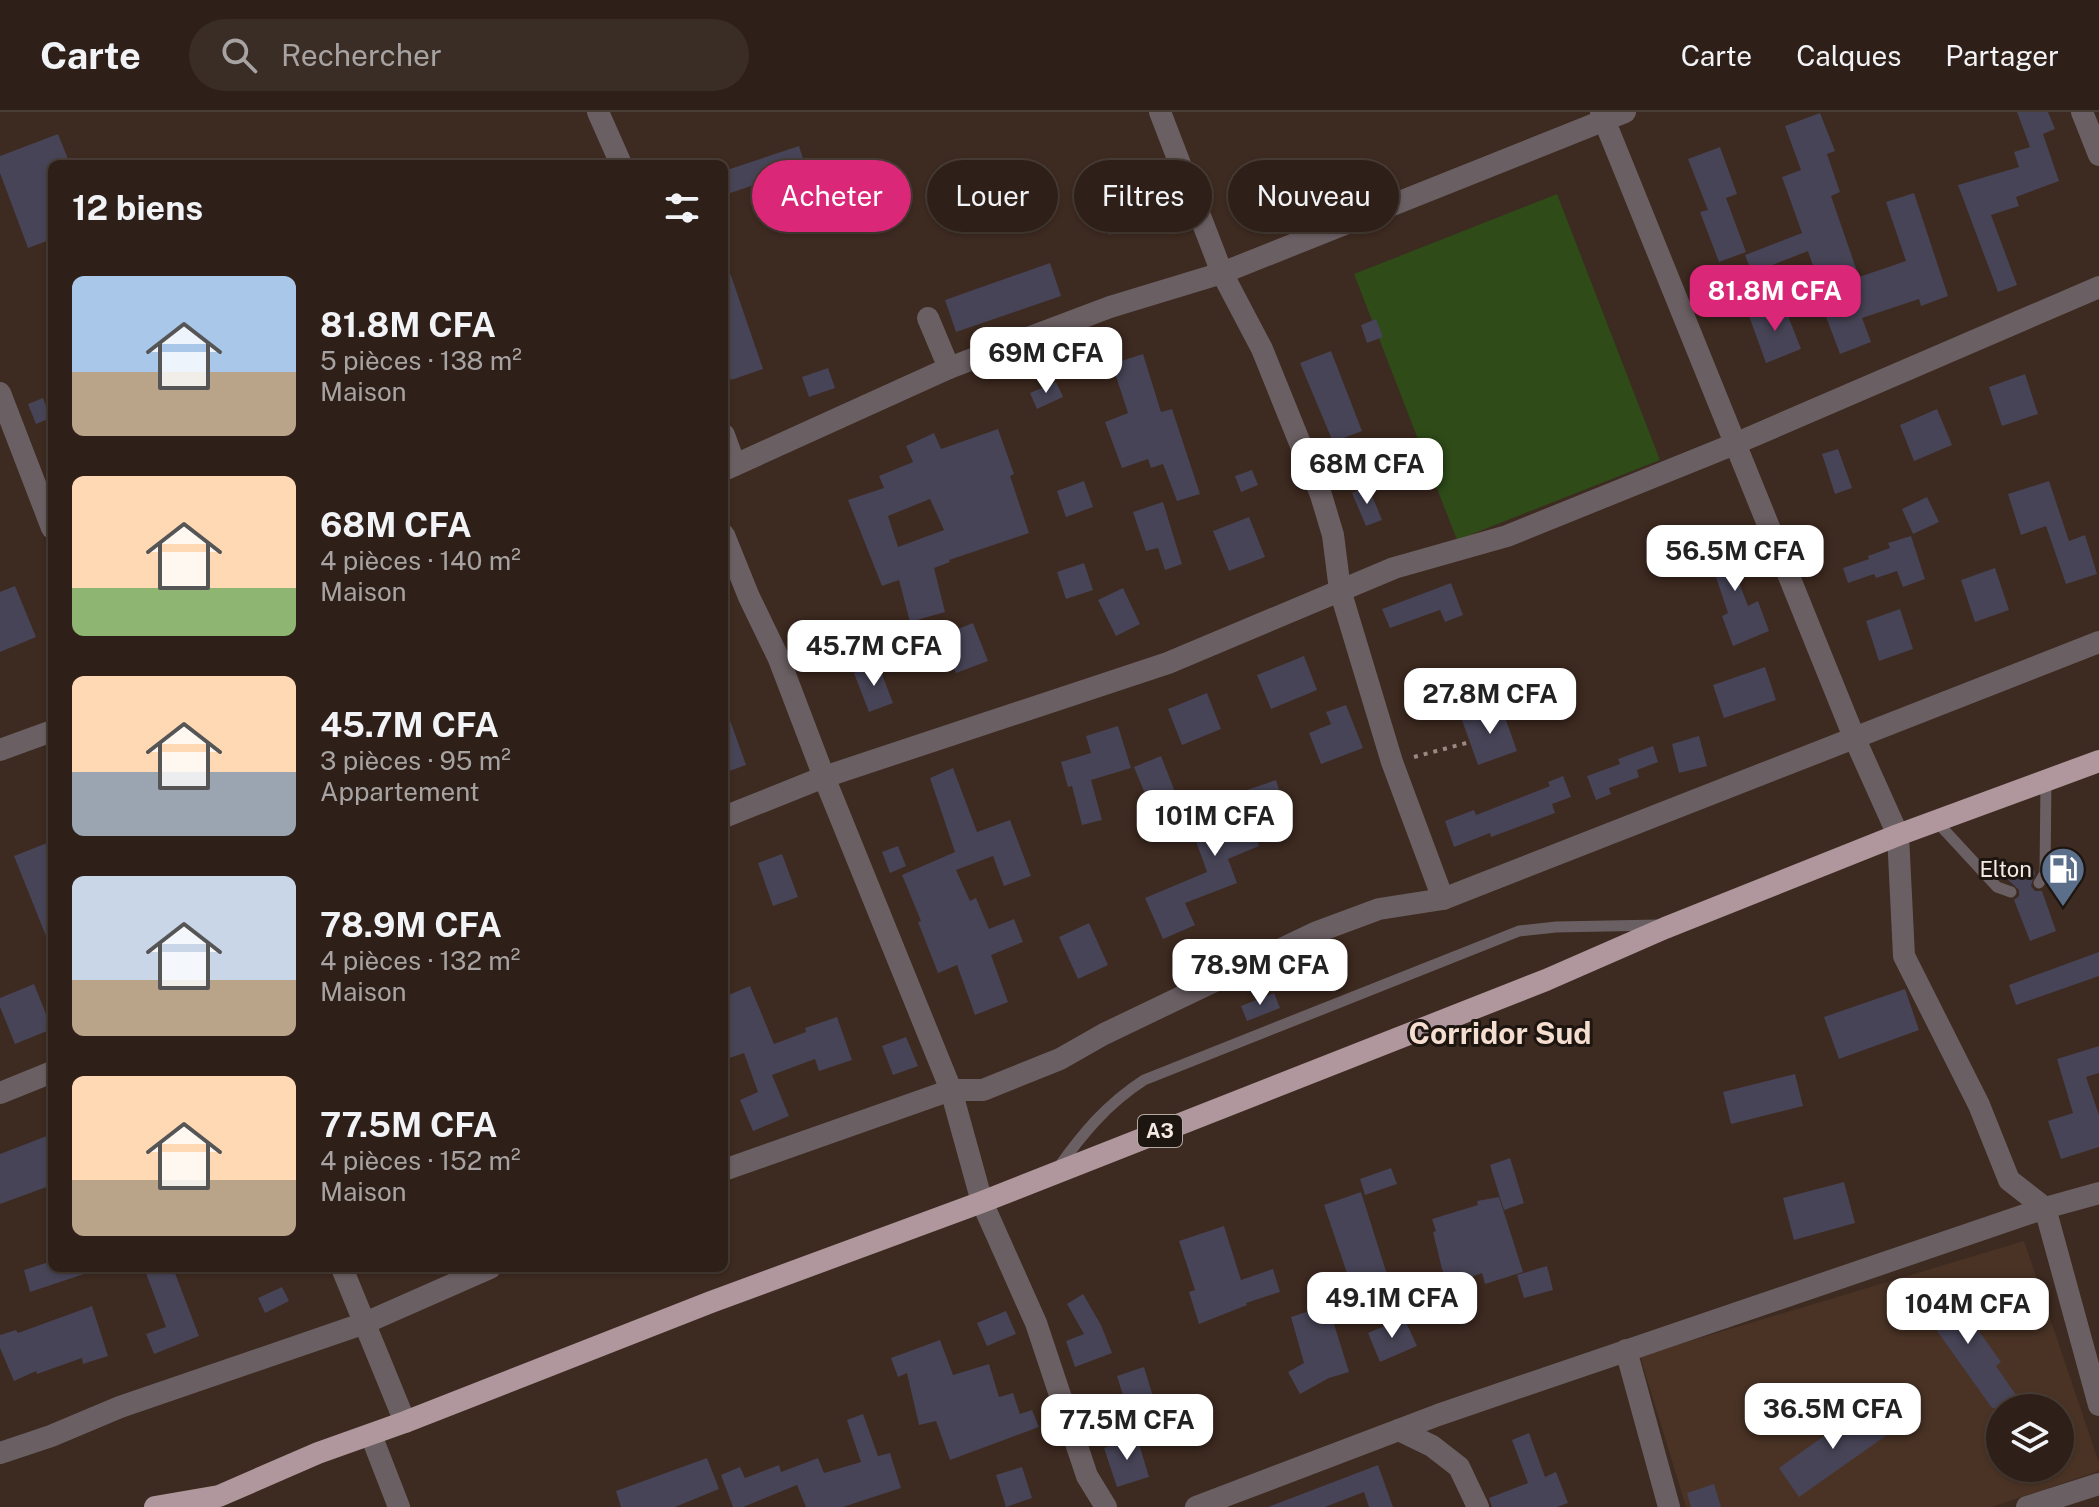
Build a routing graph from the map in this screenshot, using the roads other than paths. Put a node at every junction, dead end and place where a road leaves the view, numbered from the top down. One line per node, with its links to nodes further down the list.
1 (598, 112): 6 (street)
2 (1160, 112): 7 (street)
3 (2082, 112): 5 (street)
4 (1610, 115): 7 (street); 12 (street)
5 (2099, 155)
6 (620, 160)
7 (1222, 273): 10 (street); 16 (street)
8 (2099, 287): 12 (street)
9 (928, 318): 10 (street)
10 (949, 368): 13 (street)
11 (0, 393): 14 (street)
12 (1737, 443): 16 (street); 19 (street)
13 (729, 467)
14 (48, 518)
15 (728, 545): 22 (street)
16 (1340, 590): 22 (street); 29 (street)
17 (2099, 642): 19 (street)
18 (48, 732): 20 (street)
19 (1854, 737): 26 (street); 29 (street)
20 (0, 750)
21 (2099, 761): 23 (highway, A3)
22 (824, 777): 24 (street); 32 (street)
23 (2046, 780): 25 (highway, A3); 27 (lane)
24 (728, 815)
25 (1935, 821): 26 (highway, A3); 28 (lane)
26 (1898, 835): 30 (highway, A3); 38 (street)
27 (2039, 883)
28 (2011, 892)
29 (1443, 899): 32 (street)
30 (1671, 926): 35 (highway, A3); 35 (lane)
31 (48, 1074): 33 (street)
32 (951, 1090): 34 (street); 37 (street)
33 (0, 1093)
34 (728, 1169)
35 (1056, 1172): 37 (highway, A3)
36 (2099, 1193): 38 (street)
37 (982, 1202): 44 (highway, A3); 52 (street)
38 (2045, 1208): 42 (street); 43 (street)
39 (344, 1272): 41 (street)
40 (481, 1272): 41 (street)
41 (365, 1323): 44 (street); 47 (street)
42 (1626, 1350): 45 (street); 55 (street)
43 (2099, 1405)
44 (405, 1422): 46 (highway, A3)
45 (1399, 1430): 53 (street); 54 (street)
46 (371, 1435): 49 (highway, A3); 51 (street)
47 (0, 1453)
48 (2099, 1484): 56 (street)
49 (214, 1503): 50 (highway, A3)
50 (155, 1507)
51 (399, 1507)
52 (1106, 1507)
53 (1196, 1507)
54 (1478, 1507)
55 (1669, 1507)
56 (2027, 1507)

